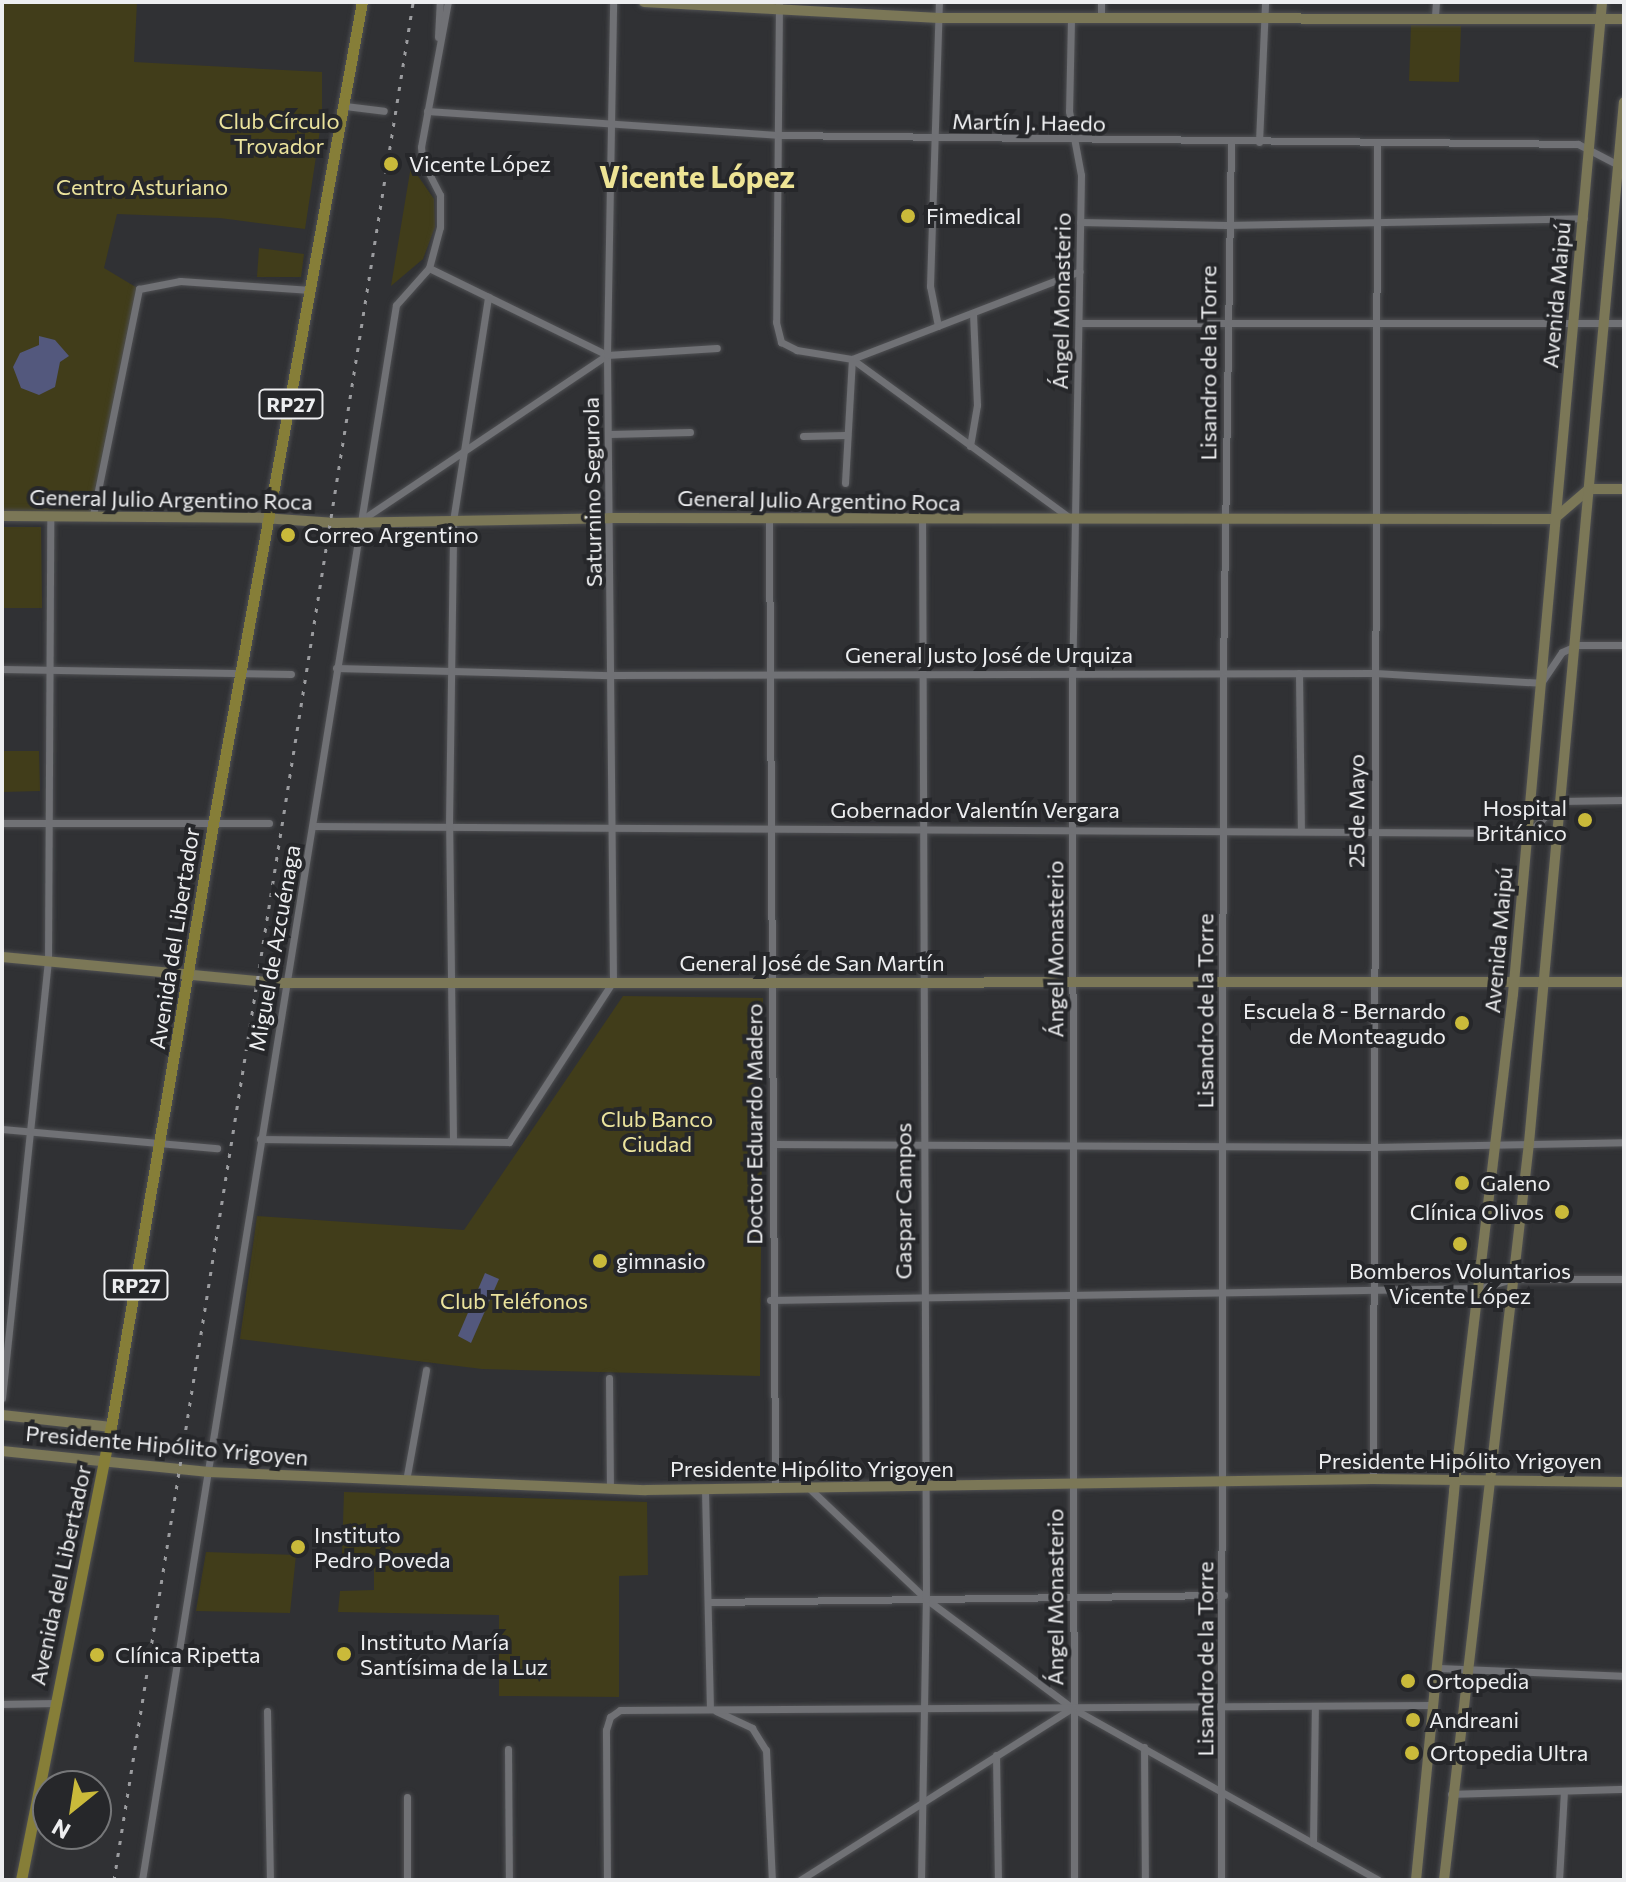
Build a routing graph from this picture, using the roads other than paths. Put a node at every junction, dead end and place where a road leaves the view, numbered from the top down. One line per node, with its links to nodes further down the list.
1 (362, 2): 21 (main road, Avenida del Libertador / RP27)
2 (440, 2): 19 (street, Miguel de Azcuénaga)
3 (448, 2): 19 (street, Miguel de Azcuénaga)
4 (613, 2): 24 (street, Saturnino Segurola)
5 (644, 2): 11 (street)
6 (939, 2): 14 (street)
7 (1101, 2): 16 (street)
8 (1265, 2): 12 (street)
9 (1436, 2): 13 (street)
10 (1602, 2): 18 (street, Avenida Maipú)
11 (779, 7): 14 (street); 25 (street)
12 (1265, 16): 13 (street); 16 (street); 29 (street)
13 (1435, 16): 18 (street)
14 (939, 18): 15 (street); 26 (street)
15 (1071, 19): 16 (street); 27 (street, Ángel Monasterio)
16 (1101, 19)
17 (1624, 19): 18 (street)
18 (1601, 21): 31 (street, Avenida Maipú)
19 (438, 39): 23 (street, Miguel de Azcuénaga)
20 (1624, 102): 32 (street)
21 (345, 106): 22 (street); 39 (main road, Avenida del Libertador / RP27)
22 (384, 111)
23 (427, 111): 24 (street, Martín J. Haedo); 37 (street, Miguel de Azcuénaga)
24 (610, 123): 25 (street, Martín J. Haedo); 50 (street, Saturnino Segurola)
25 (777, 135): 26 (street, Martín J. Haedo); 51 (street)
26 (935, 139): 27 (street, Martín J. Haedo); 48 (street)
27 (1075, 141): 28 (street, Martín J. Haedo); 35 (street, Ángel Monasterio)
28 (1231, 142): 29 (street, Martín J. Haedo); 36 (street, Lisandro de la Torre)
29 (1259, 142): 30 (street, Martín J. Haedo)
30 (1377, 142): 31 (street, Martín J. Haedo); 33 (street, 25 de Mayo)
31 (1589, 147): 32 (street); 34 (street, Avenida Maipú)
32 (1621, 167): 43 (street)
33 (1377, 218): 34 (street); 36 (street); 47 (street, 25 de Mayo)
34 (1584, 218): 42 (street, Avenida Maipú)
35 (1080, 222): 36 (street); 38 (street, Ángel Monasterio)
36 (1226, 225): 46 (street, Lisandro de la Torre)
37 (429, 268): 40 (street); 68 (street, Miguel de Azcuénaga)
38 (1080, 271): 41 (street); 44 (street, Ángel Monasterio)
39 (311, 290): 62 (street); 64 (main road, Avenida del Libertador / RP27)
40 (488, 297): 50 (street); 57 (street)
41 (973, 313): 48 (street); 56 (street)
42 (1574, 322): 43 (street); 47 (street); 66 (street, Avenida Maipú)
43 (1605, 322): 45 (street); 59 (street)
44 (1080, 323): 46 (street); 71 (street, Ángel Monasterio)
45 (1624, 323)
46 (1228, 325): 47 (street); 72 (street, Lisandro de la Torre)
47 (1378, 325): 73 (street, 25 de Mayo)
48 (938, 326): 51 (street)
49 (717, 348): 50 (street)
50 (607, 355): 53 (street, Saturnino Segurola); 57 (street)
51 (852, 359): 54 (street); 56 (street)
52 (690, 432): 53 (street)
53 (610, 434): 65 (street, Saturnino Segurola)
54 (845, 435): 55 (street); 58 (street)
55 (803, 436)
56 (970, 446): 71 (street)
57 (463, 451): 68 (street); 69 (street)
58 (845, 483)
59 (1589, 489): 60 (street); 66 (street); 74 (street)
60 (1624, 489)
61 (50, 515): 62 (street, General Julio Argentino Roca); 63 (street, General Julio Argentino Roca); 78 (street)
62 (93, 515): 64 (street, General Julio Argentino Roca)
63 (2, 516)
64 (271, 518): 68 (street, General Julio Argentino Roca); 79 (main road, Avenida del Libertador / RP27)
65 (610, 518): 67 (street, General Julio Argentino Roca); 69 (street, General Julio Argentino Roca); 88 (street, Saturnino Segurola)
66 (1554, 519): 73 (street, General Julio Argentino Roca); 89 (street, Avenida Maipú)
67 (769, 520): 70 (street, General Julio Argentino Roca); 87 (street, Doctor Eduardo Madero)
68 (359, 521): 69 (street, General Julio Argentino Roca); 76 (street, Miguel de Azcuénaga)
69 (453, 521): 86 (street)
70 (922, 521): 71 (street, General Julio Argentino Roca); 80 (street, Gaspar Campos)
71 (1075, 521): 72 (street, General Julio Argentino Roca); 81 (street, Ángel Monasterio)
72 (1225, 521): 73 (street, General Julio Argentino Roca); 82 (street, Lisandro de la Torre)
73 (1377, 521): 84 (street, 25 de Mayo)
74 (1578, 645): 75 (street); 89 (street); 91 (street)
75 (1624, 645)
76 (336, 668): 86 (street, General Justo José de Urquiza); 97 (street, Miguel de Azcuénaga)
77 (2, 669): 78 (street)
78 (49, 670): 79 (street); 94 (street)
79 (242, 672): 85 (street); 95 (main road, Avenida del Libertador / RP27)
80 (922, 672): 81 (street, General Justo José de Urquiza); 87 (street, General Justo José de Urquiza); 100 (street, Gaspar Campos)
81 (1072, 672): 82 (street, General Justo José de Urquiza); 101 (street, Ángel Monasterio)
82 (1223, 672): 83 (street, General Justo José de Urquiza); 102 (street, Lisandro de la Torre)
83 (1299, 673): 84 (street, General Justo José de Urquiza); 103 (street)
84 (1375, 673): 89 (street, General Justo José de Urquiza); 104 (street, 25 de Mayo)
85 (291, 674)
86 (452, 674): 88 (street, General Justo José de Urquiza); 96 (street)
87 (769, 674): 88 (street, General Justo José de Urquiza); 99 (street, Doctor Eduardo Madero)
88 (611, 675): 98 (street, Saturnino Segurola)
89 (1541, 683): 105 (street, Avenida Maipú)
90 (1624, 800): 91 (street)
91 (1560, 801): 105 (street); 114 (street)
92 (2, 823): 94 (street)
93 (269, 823): 95 (street)
94 (48, 824): 95 (street); 107 (street)
95 (213, 824): 108 (main road, Avenida del Libertador / RP27)
96 (449, 825): 97 (street, Gobernador Valentín Vergara); 98 (street, Gobernador Valentín Vergara); 110 (street)
97 (313, 826): 109 (street, Miguel de Azcuénaga)
98 (612, 826): 99 (street, Gobernador Valentín Vergara); 111 (street, Saturnino Segurola)
99 (770, 827): 100 (street, Gobernador Valentín Vergara); 119 (street, Doctor Eduardo Madero)
100 (922, 827): 101 (street, Gobernador Valentín Vergara); 115 (street, Gaspar Campos)
101 (1072, 828): 102 (street, Gobernador Valentín Vergara); 116 (street, Ángel Monasterio)
102 (1223, 829): 103 (street, Gobernador Valentín Vergara); 118 (street, Lisandro de la Torre)
103 (1301, 829): 104 (street, Gobernador Valentín Vergara)
104 (1374, 830): 105 (street, Gobernador Valentín Vergara); 117 (street, 25 de Mayo)
105 (1529, 833): 113 (street, Avenida Maipú)
106 (2, 957): 107 (street, General José de San Martín)
107 (48, 961): 108 (street, General José de San Martín); 121 (street)
108 (187, 976): 109 (street, General José de San Martín); 125 (main road, Avenida del Libertador / RP27)
109 (288, 980): 110 (street, General José de San Martín); 122 (street, Miguel de Azcuénaga)
110 (454, 981): 111 (street, General José de San Martín); 123 (street)
111 (613, 981): 119 (street, General José de San Martín); 123 (street)
112 (1624, 982): 114 (street, General José de San Martín)
113 (1514, 983): 114 (street, General José de San Martín); 117 (street, General José de San Martín); 126 (street, Avenida Maipú)
114 (1543, 983): 127 (street)
115 (926, 984): 116 (street, General José de San Martín); 119 (street, General José de San Martín); 129 (street, Gaspar Campos)
116 (1073, 984): 118 (street, General José de San Martín); 130 (street, Ángel Monasterio)
117 (1375, 984): 118 (street, General José de San Martín); 132 (street, 25 de Mayo)
118 (1223, 985): 131 (street, Lisandro de la Torre)
119 (773, 986): 128 (street, Doctor Eduardo Madero)
120 (2, 1129): 121 (street)
121 (26, 1131): 125 (street); 144 (street)
122 (260, 1139): 123 (street); 149 (street, Miguel de Azcuénaga)
123 (453, 1140)
124 (1624, 1142): 127 (street)
125 (162, 1143): 133 (street); 146 (main road, Avenida del Libertador / RP27)
126 (1497, 1143): 127 (street); 132 (street); 136 (street, Avenida Maipú)
127 (1529, 1143): 134 (street)
128 (773, 1144): 129 (street); 141 (street, Doctor Eduardo Madero)
129 (921, 1145): 130 (street); 140 (street, Gaspar Campos)
130 (1073, 1146): 131 (street); 139 (street, Ángel Monasterio)
131 (1224, 1146): 132 (street); 138 (street, Lisandro de la Torre)
132 (1373, 1147): 137 (street, 25 de Mayo)
133 (217, 1148)
134 (1513, 1279): 135 (street); 136 (street); 154 (street)
135 (1624, 1279)
136 (1481, 1288): 137 (street); 151 (street, Avenida Maipú)
137 (1375, 1290): 138 (street); 150 (street, 25 de Mayo)
138 (1224, 1292): 139 (street); 153 (street, Lisandro de la Torre)
139 (1074, 1295): 140 (street); 156 (street, Ángel Monasterio)
140 (921, 1297): 141 (street); 159 (street, Gaspar Campos)
141 (770, 1300): 157 (street, Doctor Eduardo Madero)
142 (426, 1370): 152 (street)
143 (609, 1378): 160 (street)
144 (2, 1398)
145 (2, 1415): 146 (street, Presidente Hipólito Yrigoyen)
146 (111, 1427): 148 (main road, Avenida del Libertador / RP27)
147 (2, 1451): 148 (street, Presidente Hipólito Yrigoyen)
148 (104, 1463): 149 (street, Presidente Hipólito Yrigoyen); 169 (main road, Avenida del Libertador / RP27)
149 (209, 1472): 152 (street, Presidente Hipólito Yrigoyen); 189 (street, Miguel de Azcuénaga)
150 (1373, 1479): 151 (street, Presidente Hipólito Yrigoyen); 153 (street, Presidente Hipólito Yrigoyen)
151 (1455, 1480): 154 (street, Presidente Hipólito Yrigoyen); 166 (street, Avenida Maipú)
152 (406, 1481): 160 (street, Presidente Hipólito Yrigoyen)
153 (1224, 1482): 156 (street, Presidente Hipólito Yrigoyen); 162 (street, Lisandro de la Torre)
154 (1486, 1482): 155 (street, Presidente Hipólito Yrigoyen); 167 (street)
155 (1624, 1482)
156 (1074, 1486): 159 (street, Presidente Hipólito Yrigoyen); 163 (street, Ángel Monasterio)
157 (775, 1488): 158 (street, Presidente Hipólito Yrigoyen); 161 (street, Presidente Hipólito Yrigoyen)
158 (809, 1488): 159 (street, Presidente Hipólito Yrigoyen); 164 (street)
159 (924, 1488): 164 (street, Gaspar Campos)
160 (610, 1489): 161 (street, Presidente Hipólito Yrigoyen)
161 (705, 1490): 165 (street)
162 (1224, 1595): 163 (street); 172 (street, Lisandro de la Torre)
163 (1074, 1597): 164 (street); 175 (street, Ángel Monasterio)
164 (926, 1599): 165 (street); 174 (street, Gaspar Campos); 175 (street)
165 (708, 1602): 176 (street)
166 (1436, 1668): 167 (street); 171 (street, Avenida Maipú)
167 (1465, 1669): 168 (street); 184 (street)
168 (1624, 1676)
169 (54, 1703): 170 (street); 188 (main road, Avenida del Libertador / RP27)
170 (2, 1704)
171 (1432, 1705): 173 (street); 202 (street, Avenida Maipú)
172 (1224, 1707): 173 (street); 175 (street); 183 (street, Lisandro de la Torre)
173 (1315, 1707): 187 (street)
174 (921, 1708): 175 (street); 176 (street); 186 (street, Gaspar Campos)
175 (1072, 1708): 178 (street); 180 (street); 198 (street, Ángel Monasterio)
176 (710, 1709): 193 (street); 194 (street)
177 (267, 1711): 190 (street)
178 (1144, 1747): 183 (street); 199 (street)
179 (508, 1749): 192 (street)
180 (996, 1755): 186 (street); 197 (street)
181 (1624, 1789): 182 (street)
182 (1564, 1791): 184 (street); 204 (street)
183 (1222, 1793): 187 (street); 200 (street, Lisandro de la Torre)
184 (1451, 1794): 203 (street)
185 (407, 1797): 191 (street)
186 (921, 1804): 195 (street); 196 (street, Gaspar Campos)
187 (1313, 1843): 201 (street)
188 (21, 1880)
189 (142, 1880)
190 (270, 1880)
191 (407, 1880)
192 (509, 1880)
193 (607, 1880)
194 (772, 1880)
195 (800, 1880)
196 (921, 1880)
197 (998, 1880)
198 (1074, 1880)
199 (1145, 1880)
200 (1221, 1880)
201 (1378, 1880)
202 (1416, 1880)
203 (1444, 1880)
204 (1559, 1880)

